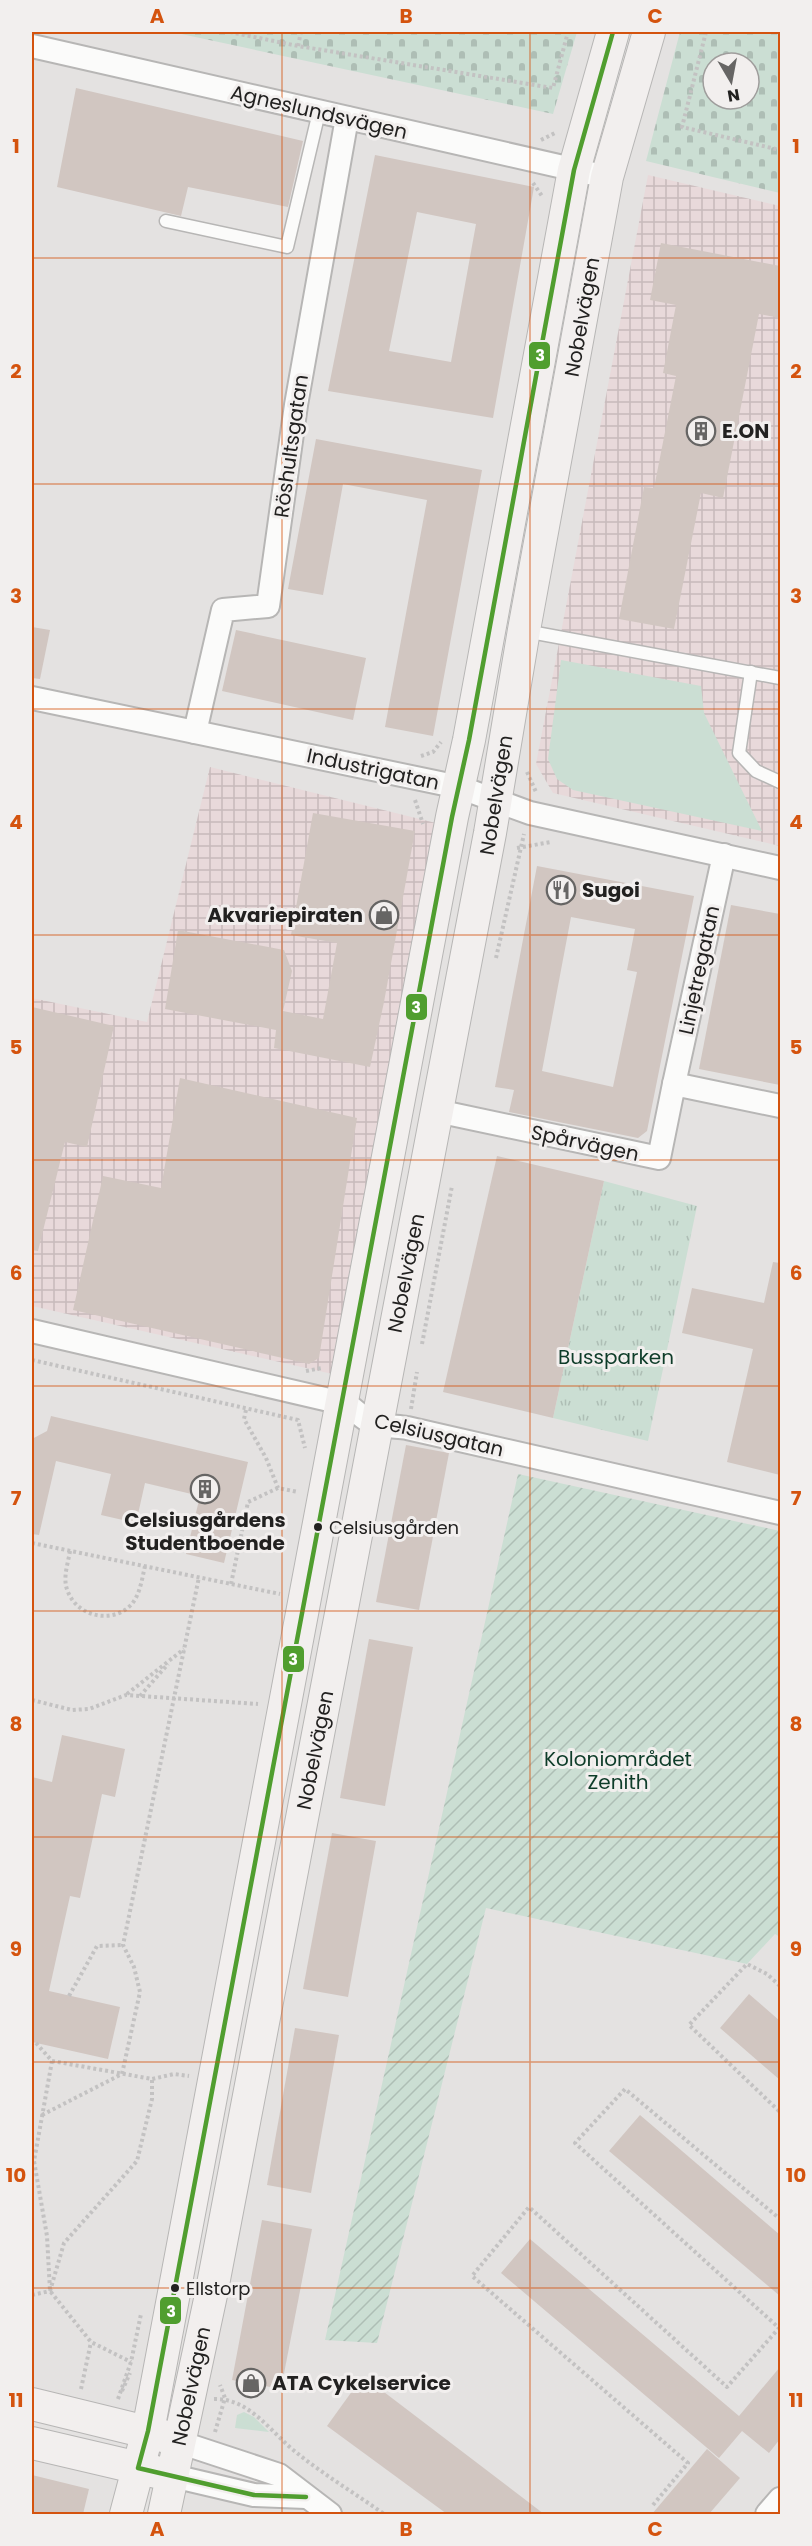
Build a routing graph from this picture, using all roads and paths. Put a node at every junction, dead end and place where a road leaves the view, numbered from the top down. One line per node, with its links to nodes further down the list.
1 (230, 32): 8 (path)
2 (301, 32): 8 (path)
3 (568, 32): 8 (path)
4 (613, 32): 12 (main road, Nobelvägen)
5 (649, 32): 13 (main road, Nobelvägen)
6 (706, 32): 11 (path)
7 (32, 46): 9 (street, Agneslundsvägen)
8 (298, 46)
9 (319, 112): 10 (street, Agneslundsvägen); 14 (lane)
10 (347, 118): 12 (street, Agneslundsvägen); 19 (street, Röshultsgatan)
11 (780, 150)
12 (574, 170): 13 (street, Agneslundsvägen); 21 (main road, Nobelvägen)
13 (608, 177): 15 (main road, Nobelvägen)
14 (166, 221)
15 (524, 630): 16 (lane); 22 (main road, Nobelvägen)
16 (751, 672): 17 (lane); 20 (lane)
17 (780, 678)
18 (32, 698): 19 (street, Industrigatan)
19 (195, 732): 21 (street, Industrigatan)
20 (780, 782)
21 (459, 787): 22 (street, Industrigatan); 30 (main road, Nobelvägen)
22 (495, 801): 23 (street, Industrigatan); 27 (main road, Nobelvägen)
23 (724, 855): 24 (street, Industrigatan); 25 (street, Linjetregatan)
24 (780, 868)
25 (674, 1084): 26 (street); 27 (street, Spårvägen)
26 (780, 1106)
27 (437, 1111): 32 (main road, Nobelvägen)
28 (32, 1331): 30 (street, Celsiusgatan)
29 (32, 1360): 31 (path)
30 (342, 1403): 32 (street, Celsiusgatan); 68 (main road, Nobelvägen)
31 (246, 1410): 33 (path); 34 (path)
32 (377, 1424): 36 (street, Celsiusgatan); 69 (main road, Nobelvägen)
33 (308, 1458)
34 (278, 1488): 35 (path); 41 (path)
35 (302, 1493)
36 (780, 1513)
37 (32, 1543): 38 (path)
38 (70, 1551): 39 (path); 39 (path)
39 (145, 1566): 40 (path)
40 (199, 1577): 41 (path); 43 (path)
41 (231, 1584): 42 (path)
42 (284, 1595)
43 (185, 1648): 44 (path); 47 (path)
44 (177, 1654): 45 (path); 46 (path)
45 (126, 1695): 46 (path); 48 (path)
46 (140, 1696): 47 (path)
47 (173, 1698): 49 (path); 50 (path)
48 (32, 1700)
49 (262, 1705)
50 (123, 1945): 52 (path); 55 (path)
51 (780, 1986): 58 (path)
52 (69, 1996)
53 (36, 2043): 54 (path)
54 (52, 2061): 55 (path); 59 (path)
55 (122, 2074): 57 (path); 59 (path)
56 (190, 2076): 57 (path)
57 (152, 2079): 61 (path)
58 (780, 2112)
59 (42, 2115): 61 (path)
60 (780, 2218): 75 (path)
61 (51, 2291): 62 (path); 63 (path)
62 (32, 2295)
63 (91, 2342): 64 (path); 65 (path)
64 (131, 2362)
65 (80, 2393)
66 (225, 2398): 79 (path)
67 (32, 2404): 68 (main road)
68 (148, 2431): 69 (main road); 71 (main road, Nobelvägen)
69 (179, 2442): 72 (main road, Nobelvägen); 73 (street)
70 (32, 2443): 71 (main road)
71 (138, 2468): 72 (main road); 76 (main road, Nobelvägen)
72 (172, 2476): 73 (street); 77 (main road, Nobelvägen)
73 (306, 2497): 78 (street)
74 (780, 2499): 80 (street)
75 (653, 2505)
76 (126, 2514)
77 (164, 2514)
78 (330, 2514)
79 (384, 2514)
80 (767, 2514)

